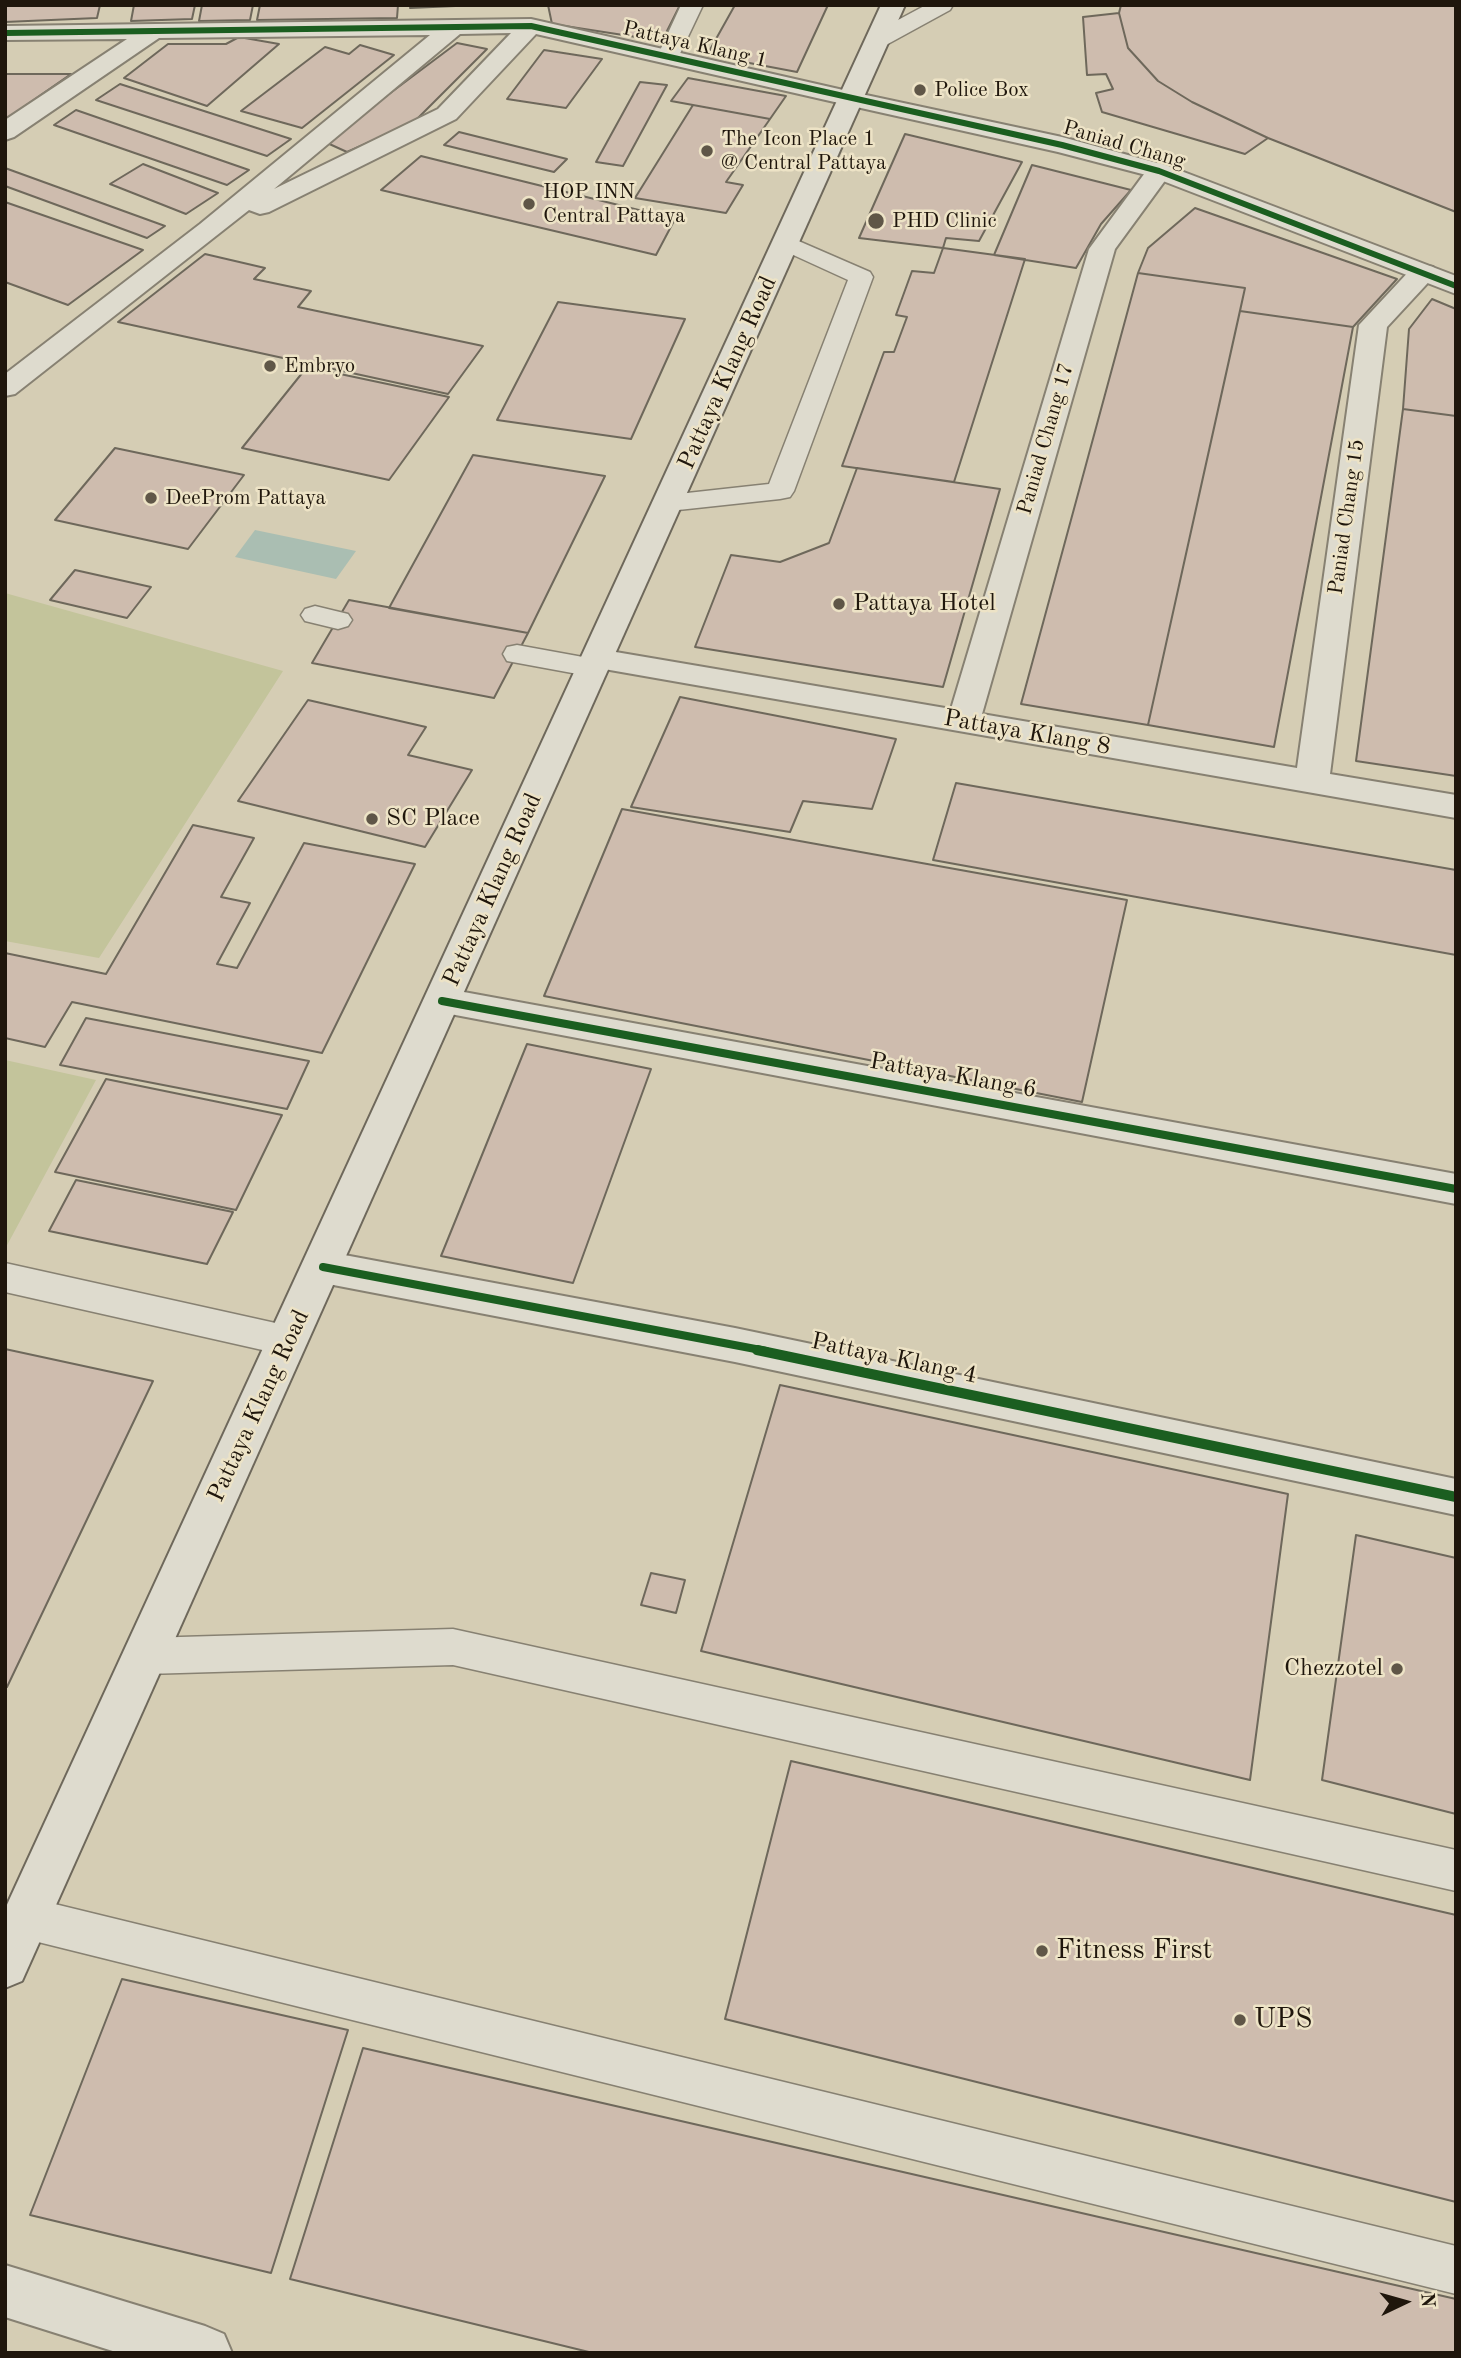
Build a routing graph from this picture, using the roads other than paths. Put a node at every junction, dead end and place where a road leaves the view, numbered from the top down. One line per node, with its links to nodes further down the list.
1 (117, 5): 8 (street)
2 (692, 5): 11 (lane)
3 (893, 5): 10 (street, Pattaya Klang Road)
4 (942, 5): 10 (lane)
5 (529, 15): 6 (street, Pattaya Klang 1); 11 (street, Pattaya Klang 1); 15 (street)
6 (455, 26): 7 (street, Pattaya Klang 1); 15 (street)
7 (154, 31): 8 (street, Pattaya Klang 1); 13 (street)
8 (111, 32): 9 (street, Pattaya Klang 1)
9 (5, 33)
10 (878, 40): 12 (street, Pattaya Klang Road)
11 (668, 57): 12 (street, Pattaya Klang 1)
12 (852, 99): 14 (street, Paniad Chang); 16 (street, Pattaya Klang Road)
13 (5, 132)
14 (1159, 171): 17 (street, Paniad Chang); 23 (street, Paniad Chang 17)
15 (209, 230): 19 (street)
16 (787, 243): 20 (street, Pattaya Klang Road); 20 (lane)
17 (1423, 273): 18 (street, Paniad Chang); 24 (street, Paniad Chang 15)
18 (1456, 285)
19 (5, 388)
20 (668, 503): 22 (street, Pattaya Klang Road)
21 (517, 653): 22 (lane)
22 (596, 664): 23 (street, Pattaya Klang 8); 26 (street, Pattaya Klang Road)
23 (963, 722): 24 (street, Pattaya Klang 8)
24 (1312, 782): 25 (street, Pattaya Klang 8)
25 (1456, 807)
26 (442, 1001): 27 (street, Pattaya Klang 6); 28 (street, Pattaya Klang Road)
27 (1456, 1189)
28 (323, 1267): 30 (street, Pattaya Klang Road); 31 (street, Pattaya Klang 4)
29 (5, 1277): 30 (lane)
30 (289, 1341): 32 (street, Pattaya Klang Road)
31 (1456, 1497)
32 (146, 1656): 33 (lane); 34 (street, Pattaya Klang Road)
33 (1456, 1871)
34 (26, 1918): 35 (street, Pattaya Klang Road); 36 (lane)
35 (5, 1964)
36 (1456, 2270)
37 (5, 2291): 38 (street)
38 (205, 2353)

